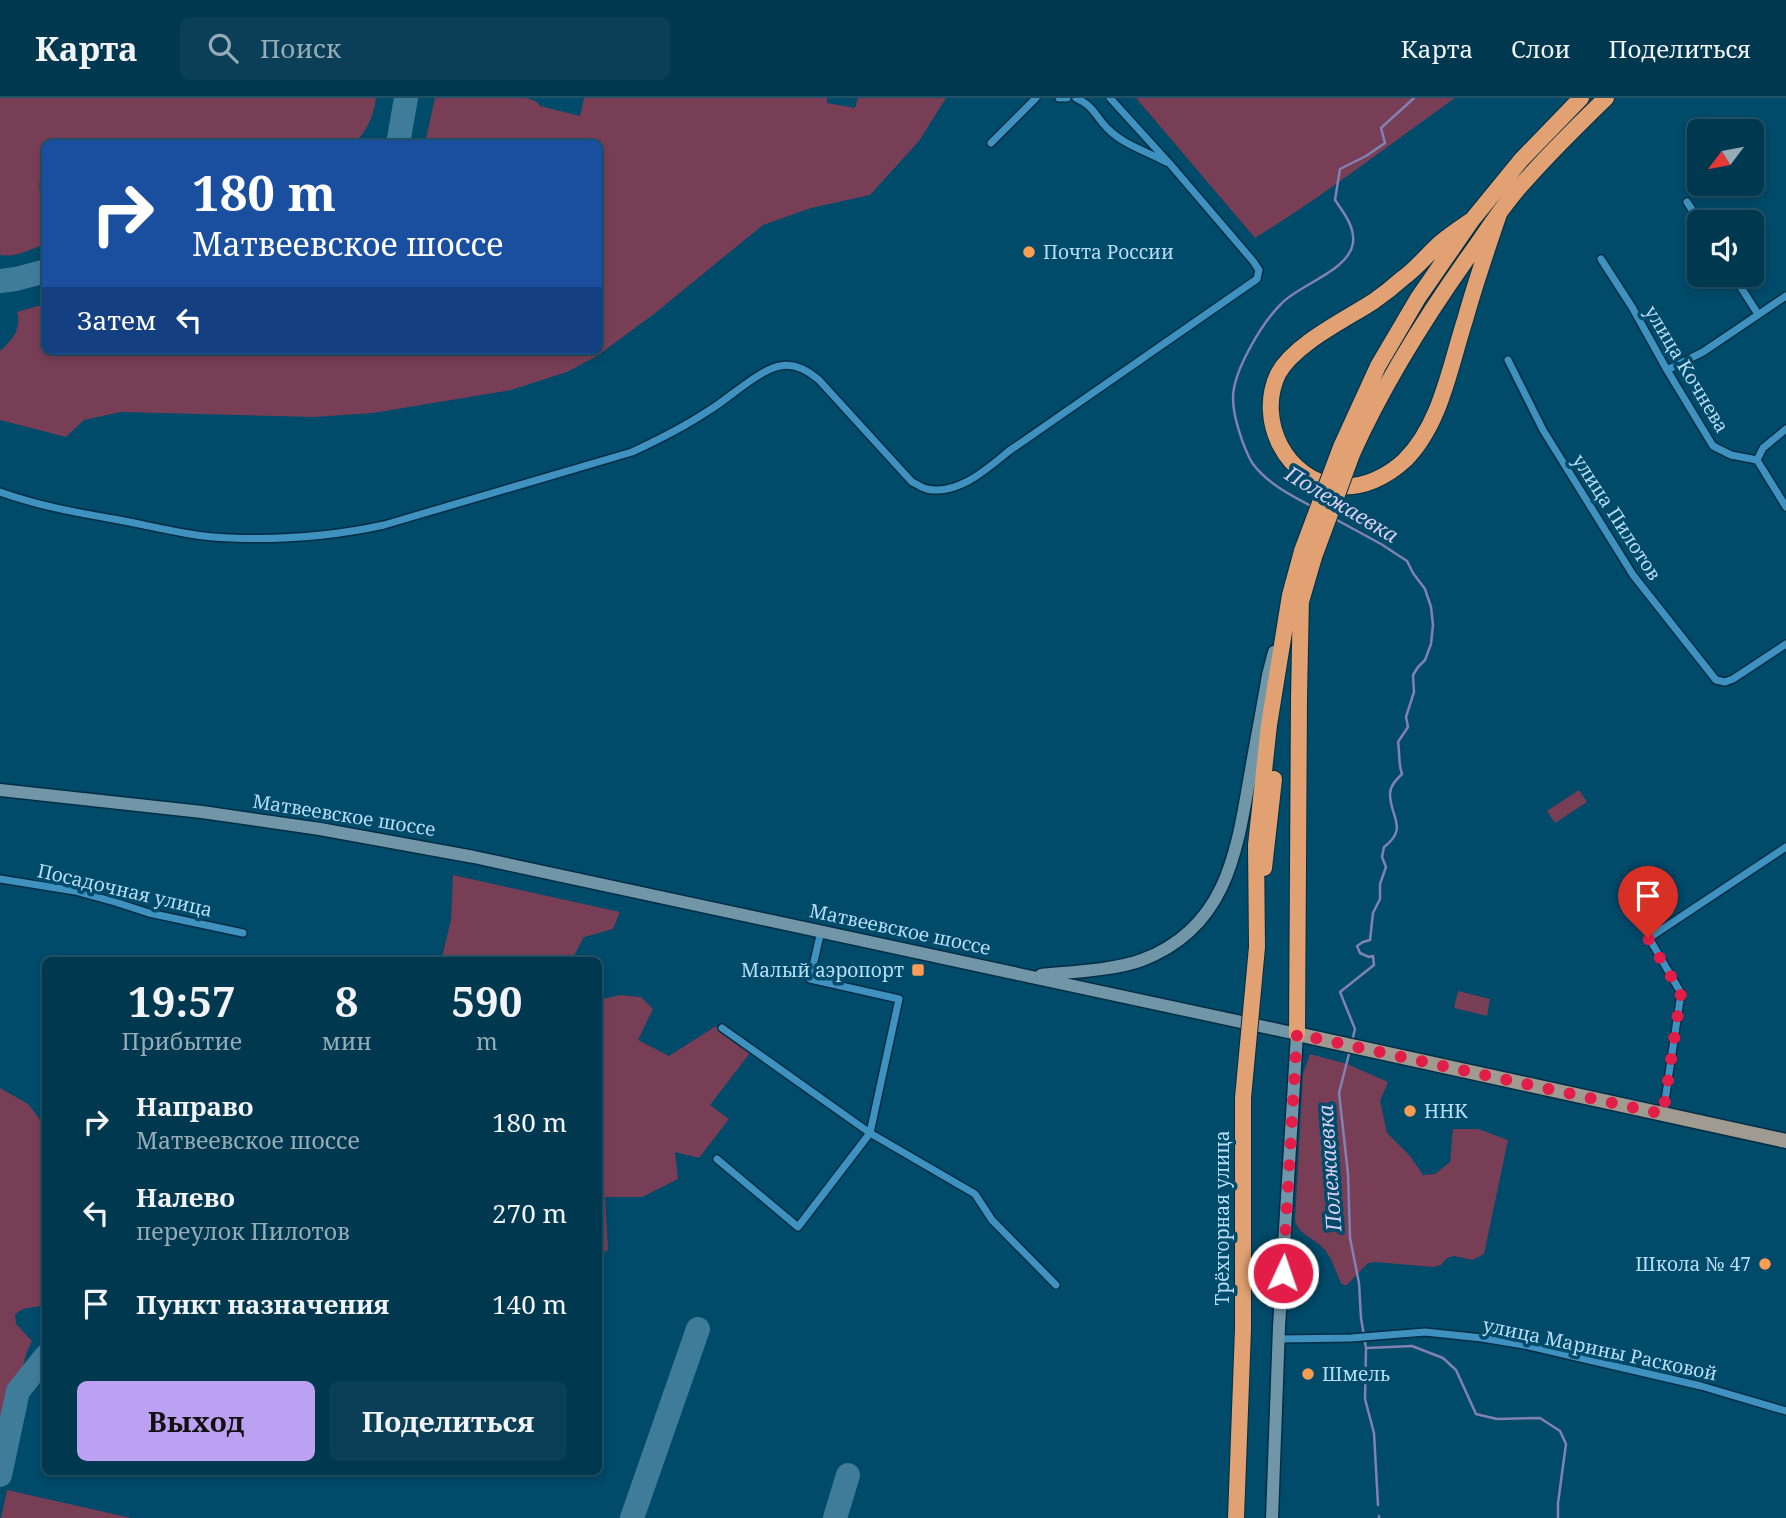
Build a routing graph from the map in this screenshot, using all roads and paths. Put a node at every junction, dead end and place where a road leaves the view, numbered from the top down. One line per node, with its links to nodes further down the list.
1 (1036, 98): 8 (street)
2 (1059, 98): 3 (street)
3 (1067, 98)
4 (1076, 98): 9 (street)
5 (1110, 98): 9 (street)
6 (1581, 98): 13 (highway)
7 (1606, 98): 12 (highway)
8 (991, 143)
9 (1170, 164): 23 (street)
10 (1687, 202): 11 (street)
11 (1692, 210)
12 (1499, 214): 13 (highway); 21 (highway)
13 (1472, 220): 21 (highway)
14 (1601, 259): 19 (street, улица Кочнева)
15 (1741, 287): 17 (street)
16 (1786, 296): 17 (street)
17 (1758, 314): 19 (street)
18 (1508, 360): 26 (street, улица Пилотов)
19 (1667, 370): 22 (street, улица Кочнева)
20 (1786, 429): 22 (street)
21 (1346, 450): 25 (highway, bridge)
22 (1756, 460): 24 (street)
23 (0, 492)
24 (1786, 507)
25 (1296, 596): 32 (main road); 34 (highway); 42 (highway, Трёхгорная улица, bridge)
26 (1786, 644)
27 (0, 790): 30 (main road, Матвеевское шоссе)
28 (1786, 847): 35 (street)
29 (0, 879): 31 (street, Посадочная улица)
30 (821, 931): 32 (main road, Матвеевское шоссе); 36 (street)
31 (243, 933)
32 (1030, 977): 34 (main road, Матвеевское шоссе)
33 (722, 1028): 36 (street)
34 (1297, 1034): 35 (main road, Матвеевское шоссе); 40 (main road)
35 (1663, 1114): 37 (main road, Матвеевское шоссе)
36 (870, 1133): 38 (street); 39 (street)
37 (1786, 1140)
38 (717, 1159)
39 (1056, 1285)
40 (1279, 1339): 41 (street, улица Марины Расковой); 43 (main road)
41 (1786, 1411)
42 (1236, 1518)
43 (1272, 1518)

